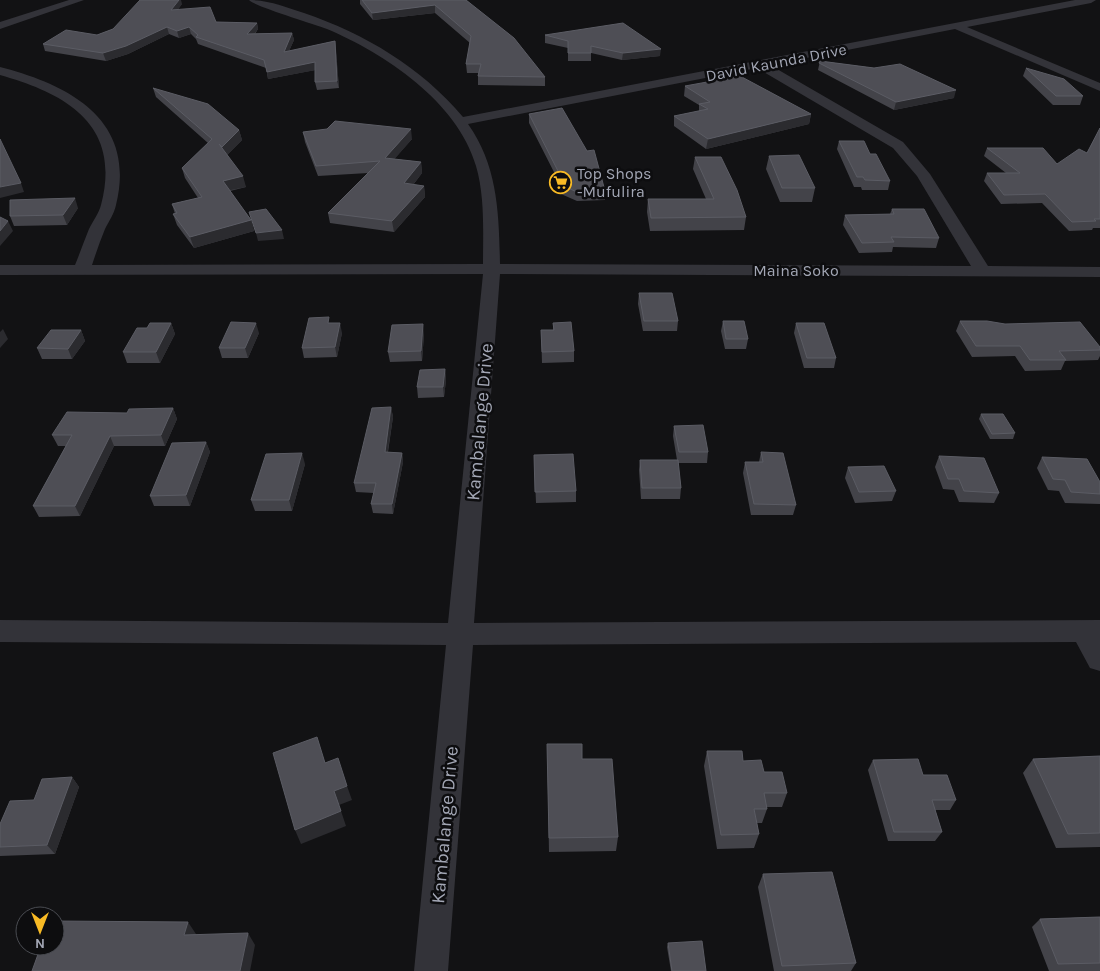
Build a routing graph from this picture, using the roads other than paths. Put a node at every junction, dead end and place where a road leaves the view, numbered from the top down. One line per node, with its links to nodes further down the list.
1 (79, 0): 4 (street)
2 (254, 0): 9 (street, Kambalange Drive)
3 (1091, 0): 5 (street, David Kaunda Drive)
4 (0, 26)
5 (958, 27): 6 (street, David Kaunda Drive); 8 (street)
6 (761, 65): 9 (street, David Kaunda Drive); 13 (street)
7 (0, 71): 12 (street)
8 (1100, 87)
9 (461, 121): 10 (street, Kambalange Drive)
10 (492, 269): 12 (street, Maina Soko); 13 (street, Maina Soko); 17 (street, Kambalange Drive)
11 (0, 270): 12 (street, Maina Soko)
12 (81, 270)
13 (982, 271): 14 (street, Maina Soko)
14 (1100, 272)
15 (0, 631): 17 (street)
16 (1092, 631): 17 (street); 18 (street)
17 (462, 634): 19 (street, Kambalange Drive)
18 (1100, 660)
19 (431, 971)

